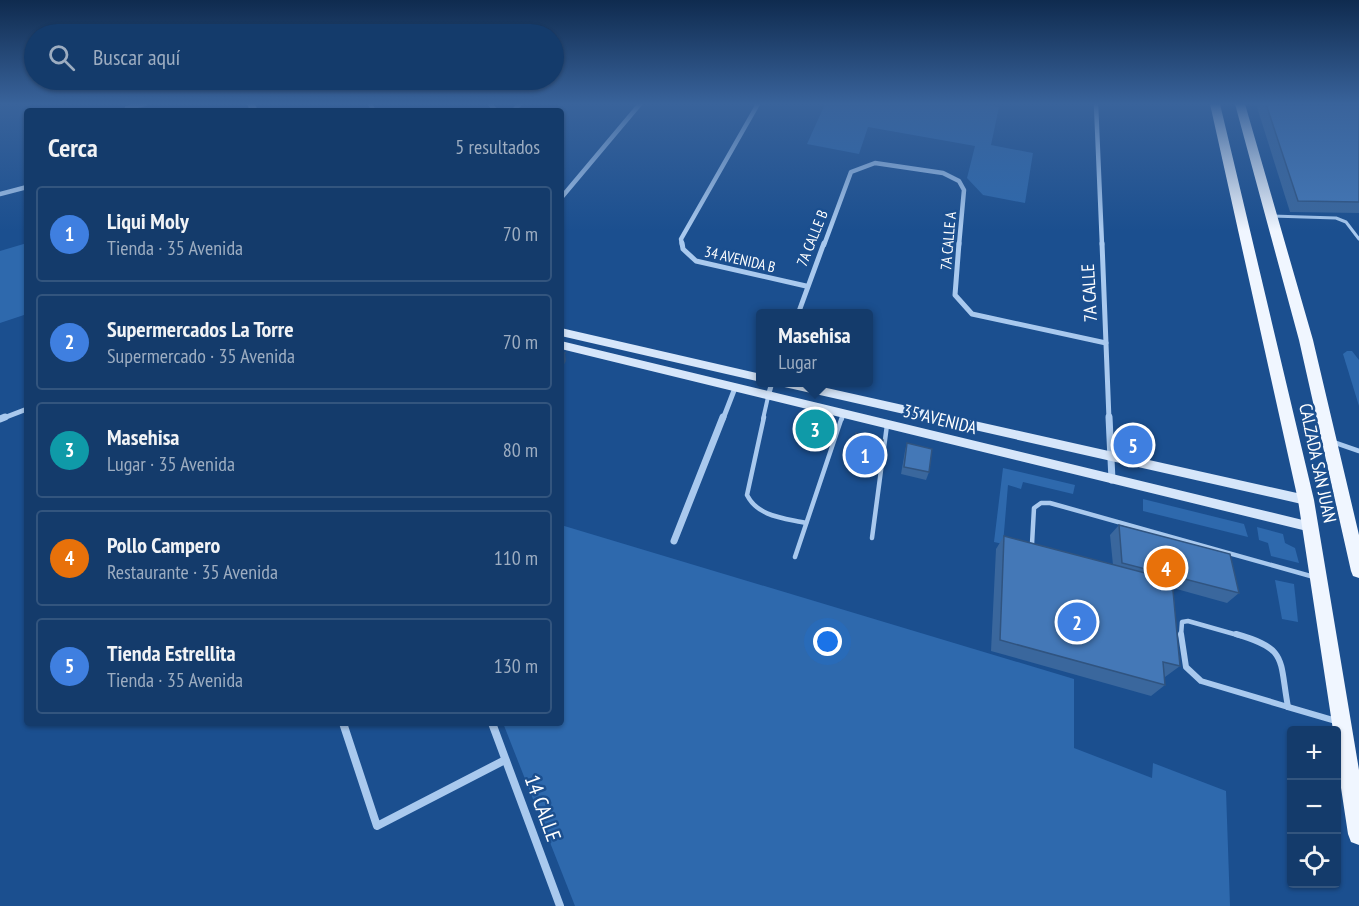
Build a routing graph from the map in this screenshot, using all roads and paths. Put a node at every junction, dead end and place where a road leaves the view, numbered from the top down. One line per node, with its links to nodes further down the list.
1 (604, 146): 9 (street)
2 (734, 146): 14 (street, 34 AVENIDA B)
3 (1098, 146): 17 (street, 7A CALLE)
4 (1225, 146): 32 (main road, CALZADA SAN JUAN)
5 (1252, 146): 10 (main road, CALZADA SAN JUAN)
6 (24, 189): 8 (street)
7 (964, 190): 14 (street, 7A CALLE B); 17 (street, 7A CALLE A)
8 (0, 194)
9 (564, 194)
10 (1272, 216): 11 (lane); 28 (main road, CALZADA SAN JUAN)
11 (1350, 226): 12 (lane); 13 (lane)
12 (1359, 226)
13 (1359, 238)
14 (806, 286): 15 (street, 7A CALLE B)
15 (799, 309)
16 (564, 333): 19 (street)
17 (1107, 343): 30 (street, 7A CALLE)
18 (564, 346): 22 (street, 35 AVENIDA)
19 (756, 377)
20 (771, 387): 23 (street)
21 (802, 387): 30 (street, 35 AVENIDA)
22 (735, 388): 23 (street, 35 AVENIDA); 36 (street)
23 (768, 397): 25 (street, 35 AVENIDA); 33 (lane)
24 (24, 410): 26 (street)
25 (843, 415): 27 (street, 35 AVENIDA); 33 (lane)
26 (0, 419)
27 (887, 425): 31 (street, 35 AVENIDA); 35 (lane)
28 (1330, 441): 29 (lane); 39 (main road, CALZADA SAN JUAN)
29 (1359, 451)
30 (1112, 458): 31 (street, 7A CALLE); 32 (street, 35 AVENIDA)
31 (1112, 481): 34 (street, 35 AVENIDA)
32 (1306, 501): 34 (main road, CALZADA SAN JUAN)
33 (806, 523): 38 (lane)
34 (1311, 527): 40 (main road, CALZADA SAN JUAN)
35 (872, 538)
36 (674, 541)
37 (1032, 544): 40 (lane)
38 (795, 557)
39 (1359, 571)
40 (1319, 579): 42 (main road, CALZADA SAN JUAN)
41 (1288, 707): 41 (lane); 42 (lane)
42 (1342, 723): 46 (main road, CALZADA SAN JUAN)
43 (344, 726): 45 (street)
44 (493, 726): 45 (street, 14 CALLE)
45 (506, 760): 47 (street, 14 CALLE)
46 (1359, 834)
47 (560, 906)

